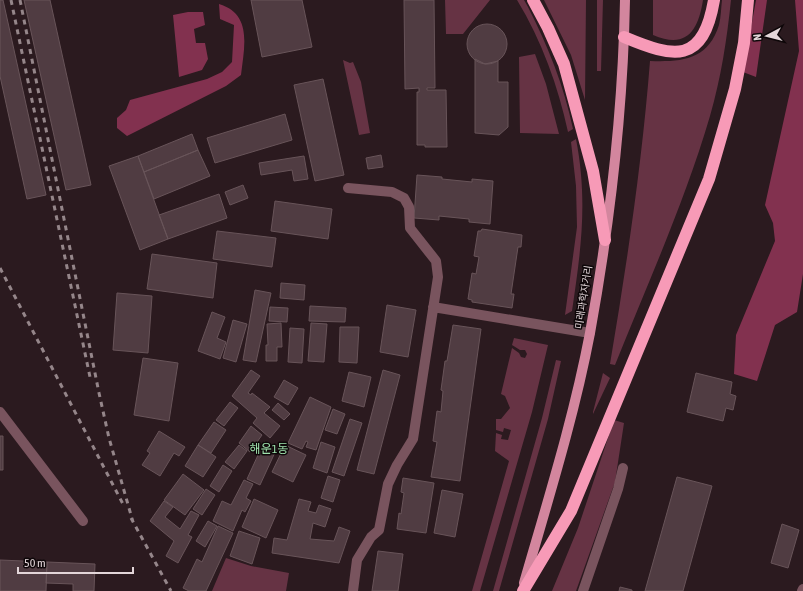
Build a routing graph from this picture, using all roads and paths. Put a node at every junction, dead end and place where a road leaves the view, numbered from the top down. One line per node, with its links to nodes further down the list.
1 (533, 0): 7 (highway)
2 (624, 0): 5 (main road, 미래과학자거리)
3 (714, 0): 5 (highway)
4 (748, 0): 14 (highway)
5 (624, 37): 7 (main road, 미래과학자거리)
6 (348, 188): 8 (street)
7 (605, 240): 9 (main road, 미래과학자거리)
8 (433, 307): 9 (street); 13 (street)
9 (590, 333): 14 (main road, 미래과학자거리)
10 (0, 412): 12 (street)
11 (623, 468): 15 (street)
12 (83, 521)
13 (353, 591)
14 (523, 591)
15 (583, 591)

